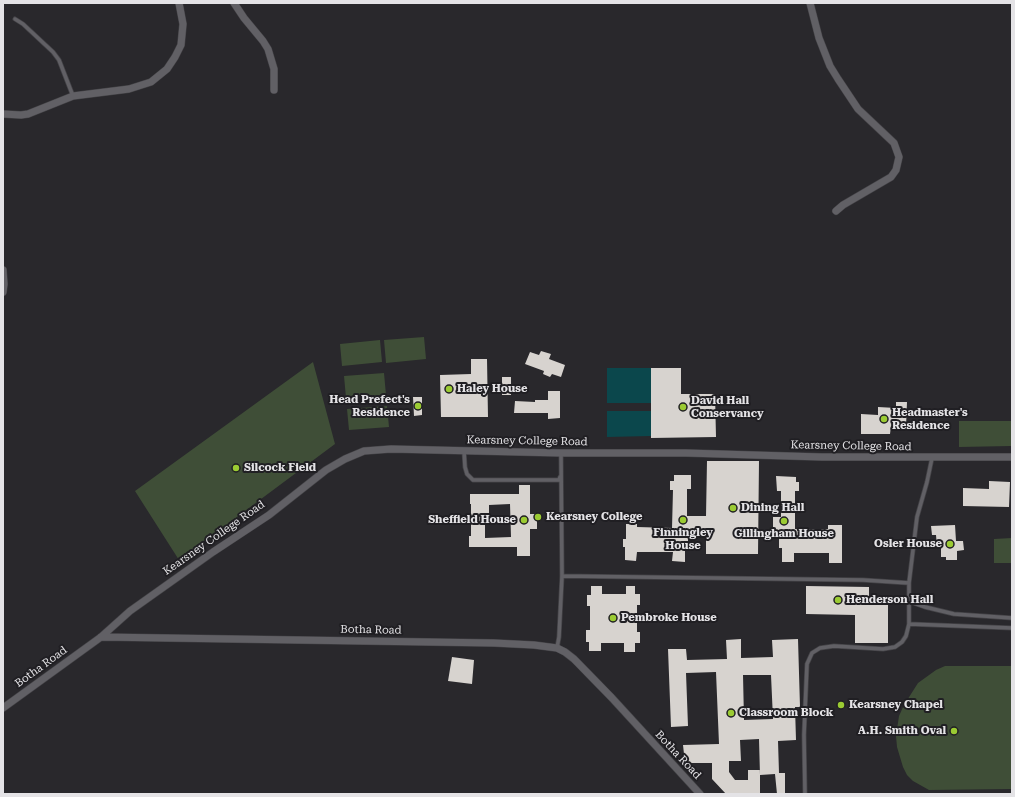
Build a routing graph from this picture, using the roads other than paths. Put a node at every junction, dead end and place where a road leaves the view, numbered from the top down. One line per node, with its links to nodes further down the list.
1 (179, 3): 6 (street)
2 (234, 3): 5 (street)
3 (810, 3): 8 (street)
4 (15, 19): 6 (lane)
5 (274, 90)
6 (73, 96): 7 (street)
7 (3, 114)
8 (836, 211)
9 (3, 270): 10 (street)
10 (3, 292)
11 (464, 451): 12 (street, Kearsney College Road); 15 (lane); 22 (street, Kearsney College Road)
12 (561, 453): 14 (street, Kearsney College Road); 15 (lane)
13 (1012, 457): 14 (street, Kearsney College Road)
14 (932, 458): 17 (lane)
15 (561, 474): 16 (lane)
16 (562, 576): 17 (lane); 23 (lane)
17 (909, 583): 18 (lane)
18 (908, 601): 19 (lane); 20 (lane)
19 (1012, 618)
20 (909, 624): 21 (lane); 26 (lane)
21 (1012, 628)
22 (101, 637): 23 (street, Botha Road); 24 (street, Botha Road)
23 (557, 648): 25 (street, Botha Road)
24 (3, 708)
25 (700, 794)
26 (805, 794)

